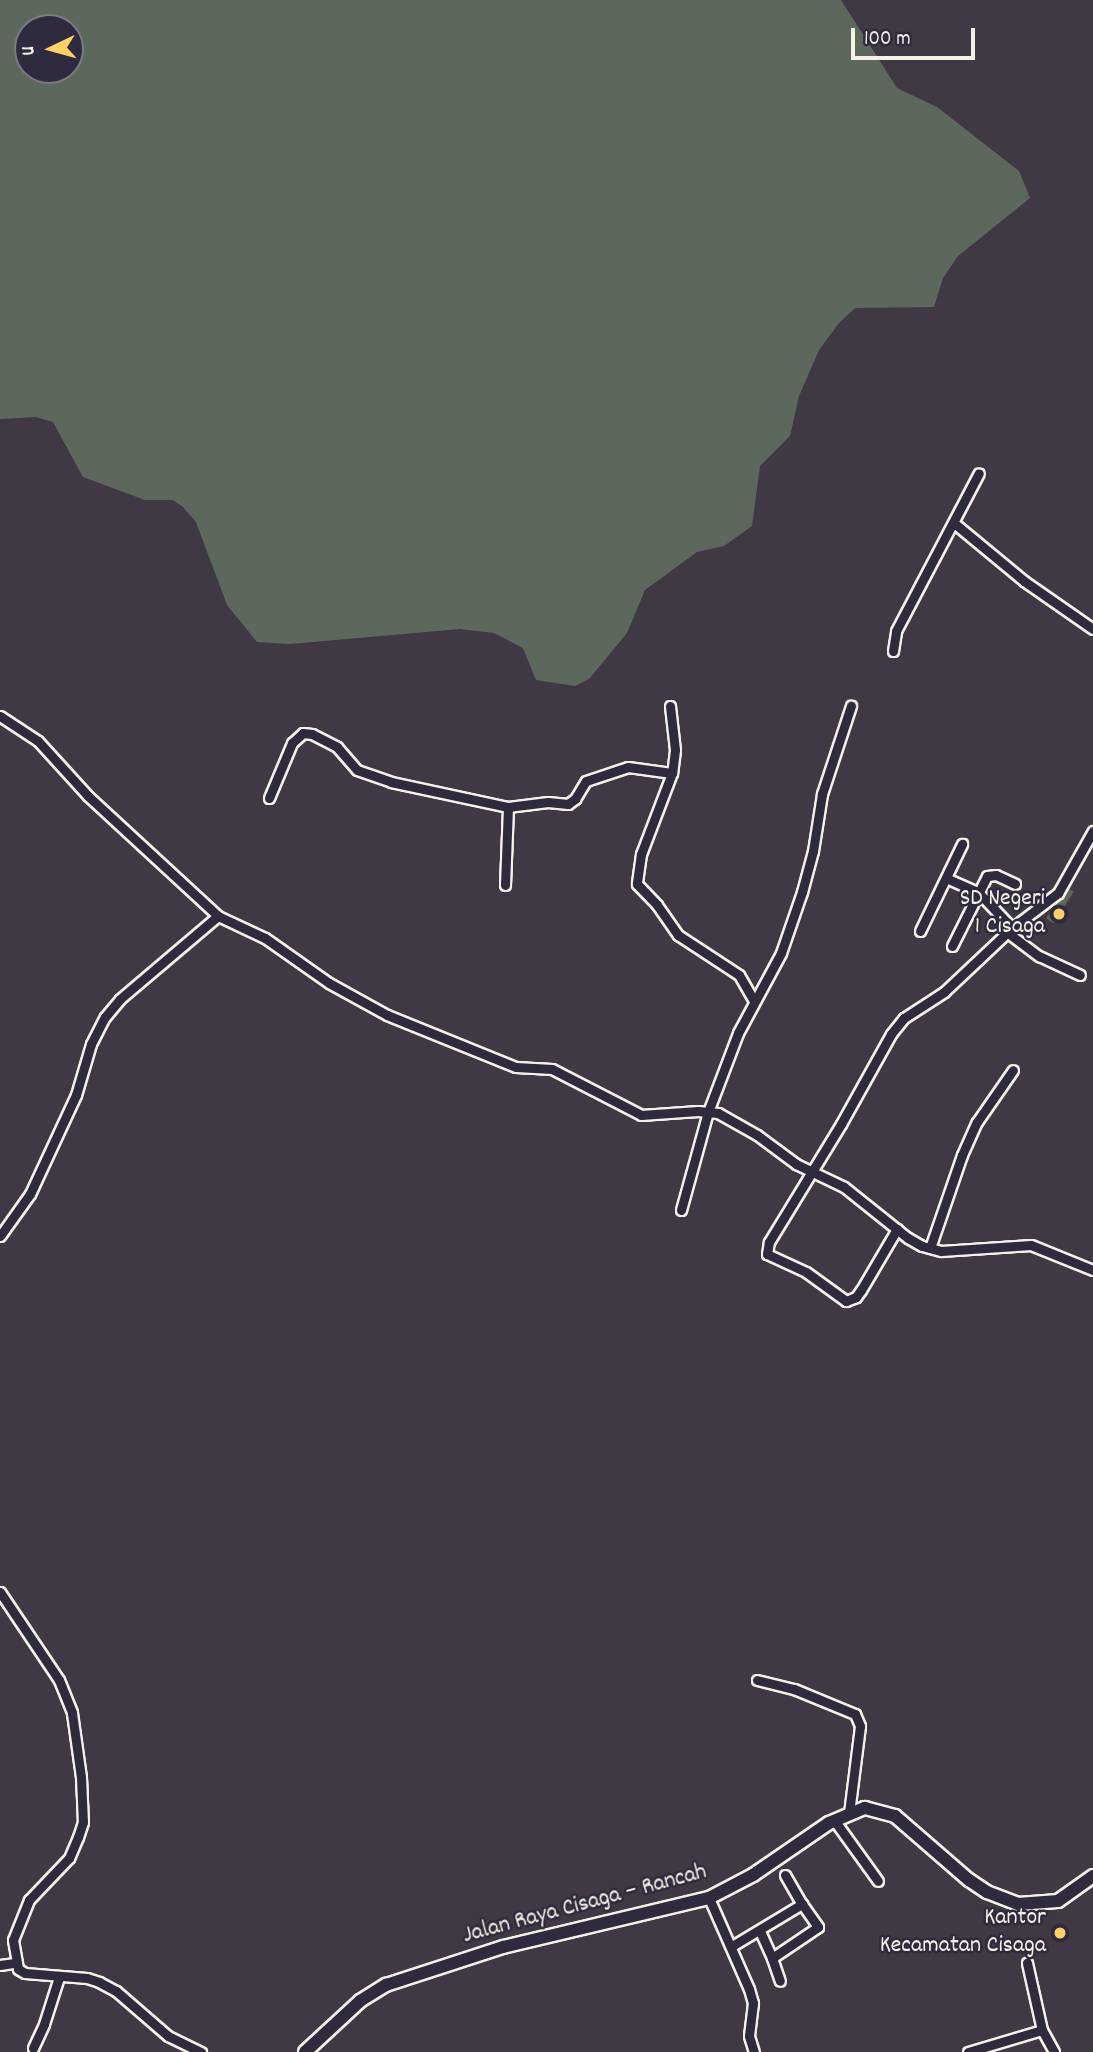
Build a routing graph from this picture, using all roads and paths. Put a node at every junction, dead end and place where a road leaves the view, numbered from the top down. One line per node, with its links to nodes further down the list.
1 (979, 473): 2 (street)
2 (954, 523): 3 (street); 4 (street)
3 (1093, 629)
4 (893, 651)
5 (670, 706): 8 (street)
6 (851, 706): 22 (street)
7 (0, 716): 17 (street)
8 (672, 773): 10 (street); 22 (street)
9 (269, 798): 10 (street)
10 (508, 807): 15 (street)
11 (1093, 831): 18 (street)
12 (962, 844): 13 (street)
13 (946, 878): 16 (street); 19 (street)
14 (1015, 884): 16 (street)
15 (505, 885)
16 (978, 893): 18 (street); 20 (street)
17 (218, 916): 24 (street); 28 (street)
18 (1010, 930): 21 (street); 25 (street)
19 (920, 931)
20 (952, 946)
21 (1080, 975)
22 (754, 1001): 24 (street)
23 (1013, 1070): 29 (street)
24 (708, 1112): 25 (street); 26 (street)
25 (812, 1172): 27 (street); 27 (street)
26 (681, 1210)
27 (897, 1229): 29 (street)
28 (0, 1236)
29 (930, 1248): 30 (street)
30 (1093, 1270)
31 (0, 1592): 43 (street)
32 (757, 1680): 33 (street)
33 (849, 1813): 34 (main road, Jalan Raya Cisaga – Rancah); 36 (main road, Jalan Raya Cisaga – Rancah)
34 (834, 1820): 37 (street); 38 (main road, Jalan Raya Cisaga – Rancah)
35 (785, 1875): 39 (street)
36 (1093, 1876)
37 (878, 1881)
38 (709, 1898): 41 (street); 51 (main road, Jalan Raya Cisaga – Rancah)
39 (802, 1904): 40 (street); 42 (street)
40 (760, 1931): 41 (street); 42 (street)
41 (732, 1946): 52 (street)
42 (772, 1958): 47 (street)
43 (15, 1963): 45 (street); 46 (street)
44 (1027, 1963): 48 (street)
45 (0, 1965)
46 (59, 1977): 49 (street); 50 (street)
47 (780, 1981)
48 (1042, 2030): 53 (street); 54 (street)
49 (33, 2048)
50 (201, 2052)
51 (305, 2052)
52 (754, 2052)
53 (968, 2052)
54 (1054, 2052)

